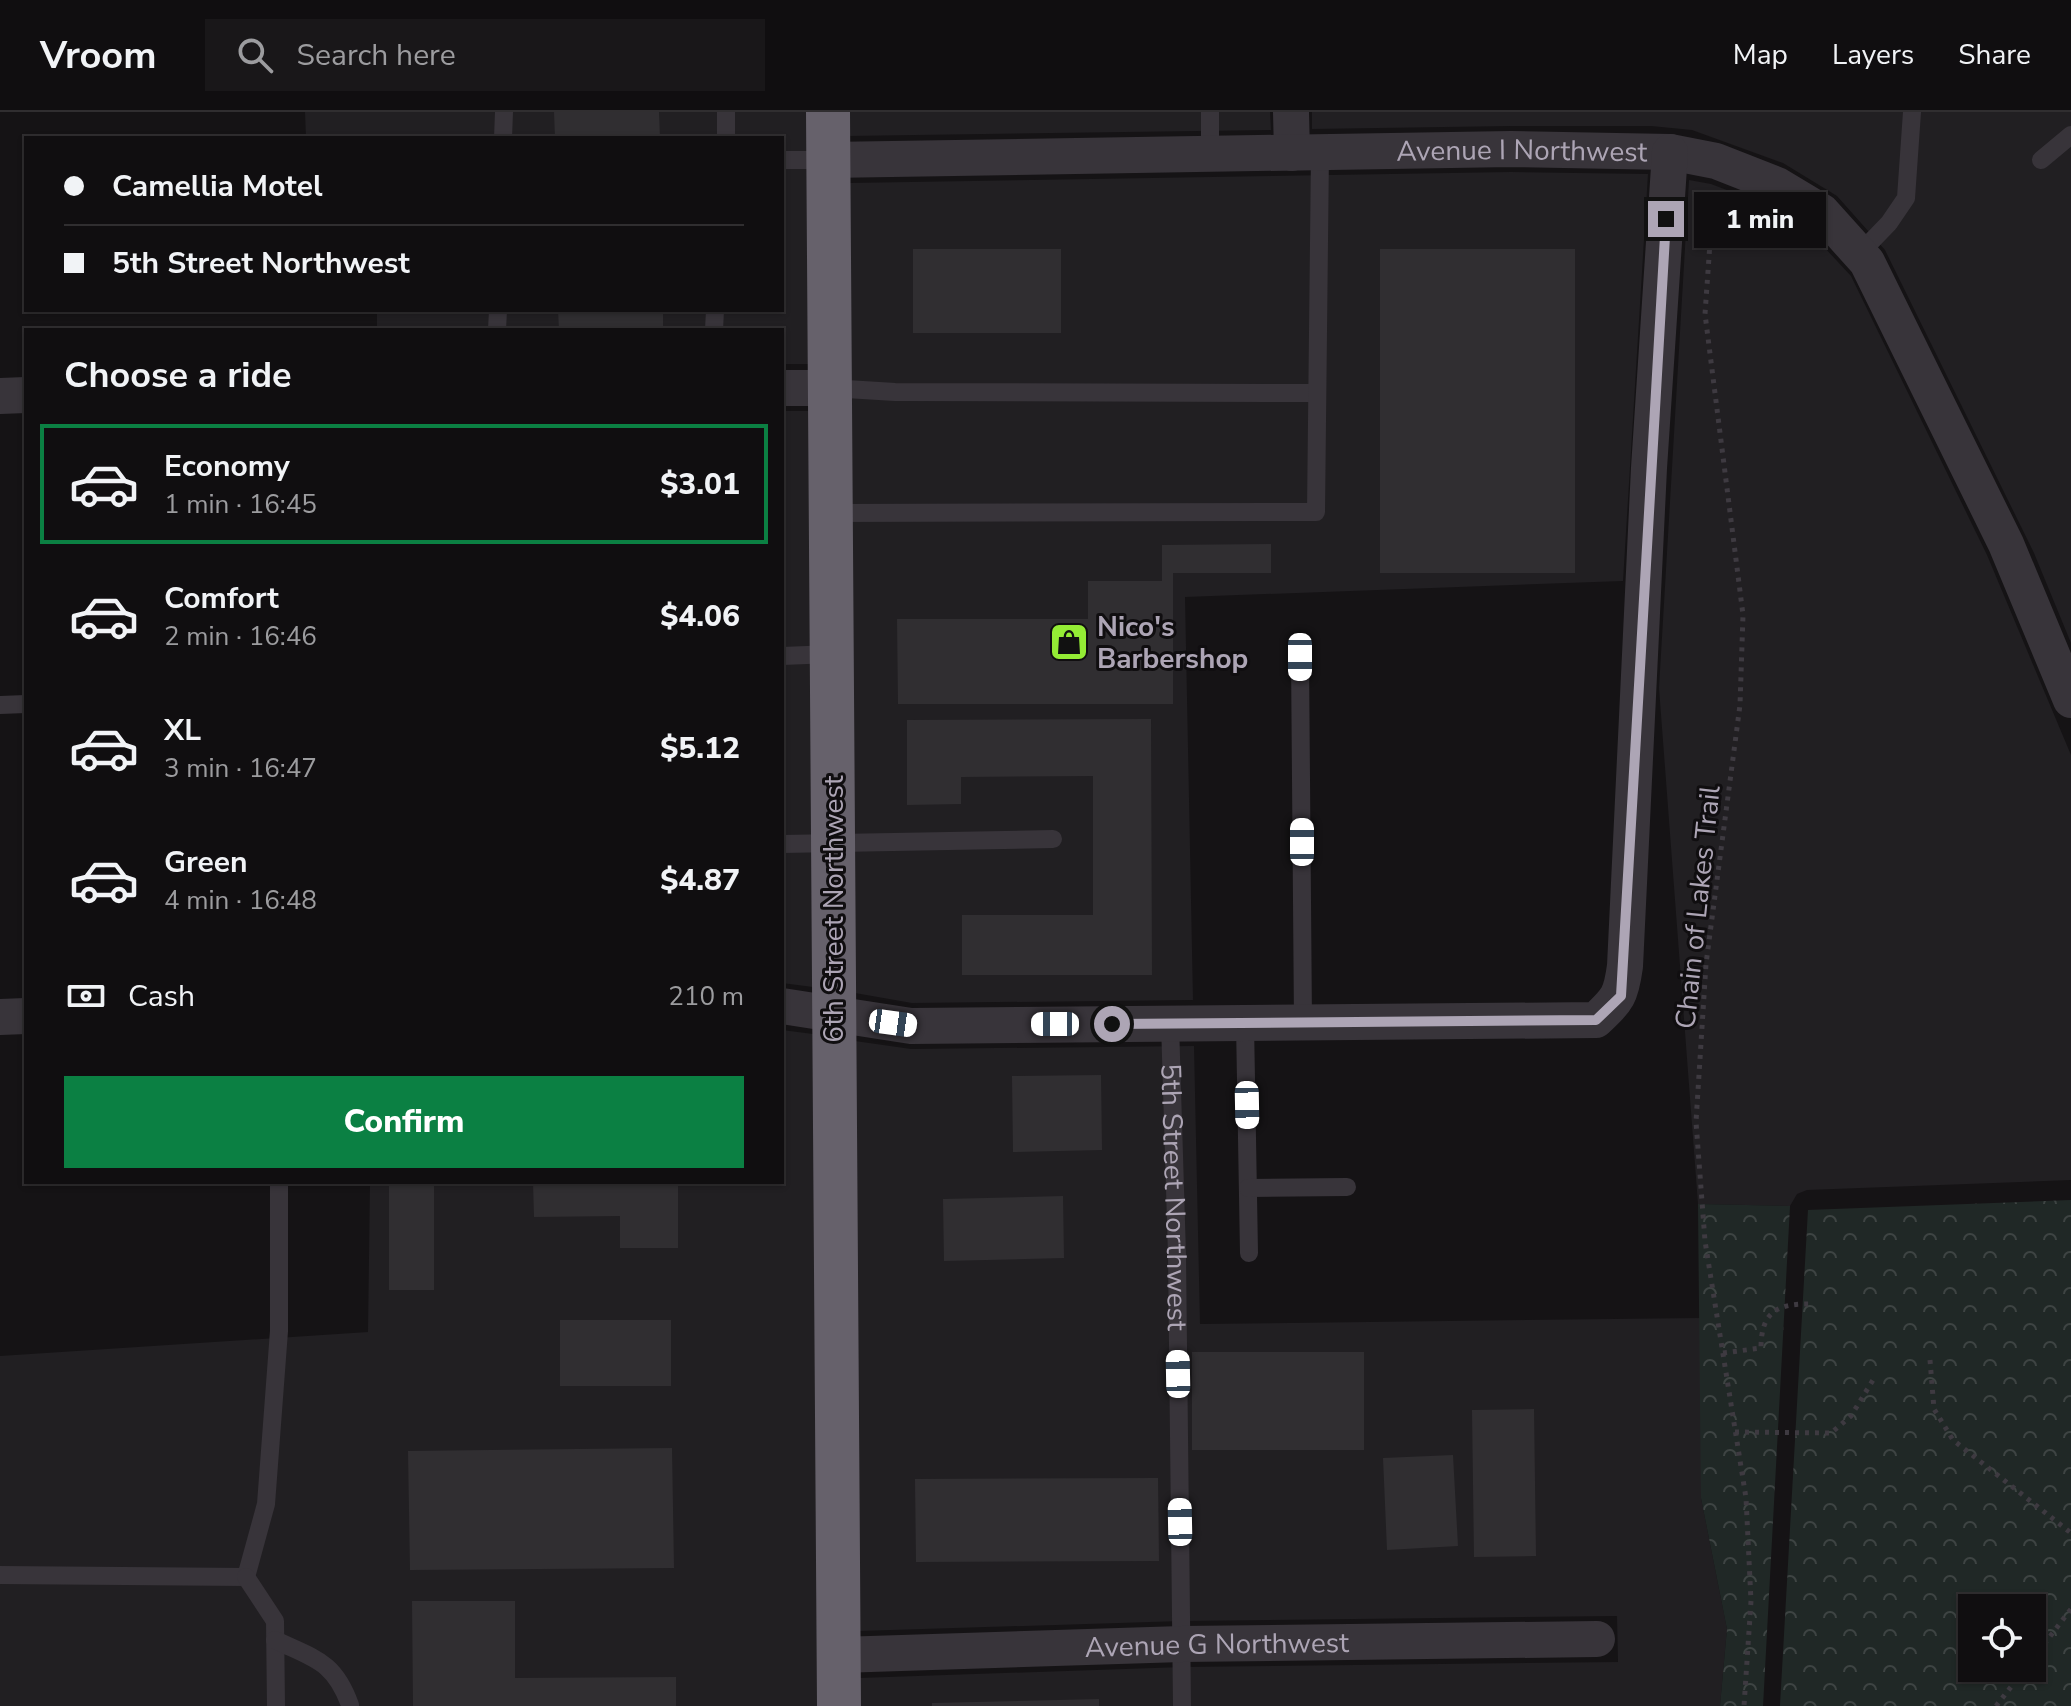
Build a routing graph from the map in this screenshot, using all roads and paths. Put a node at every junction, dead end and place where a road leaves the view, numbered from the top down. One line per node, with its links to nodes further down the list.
1 (504, 112): 8 (lane)
2 (726, 112): 9 (lane)
3 (828, 112): 14 (highway, 6th Street Northwest)
4 (1210, 112): 12 (lane)
5 (1291, 112): 11 (street)
6 (1912, 112): 17 (lane)
7 (2071, 135): 15 (lane)
8 (503, 136)
9 (726, 136)
10 (1670, 152): 11 (street, Avenue I Northwest); 16 (street, Avenue I Northwest); 37 (street)
11 (1306, 153): 12 (street, Avenue I Northwest); 20 (lane)
12 (1210, 154): 14 (street, Avenue I Northwest)
13 (784, 160): 14 (lane)
14 (828, 160): 19 (highway, 6th Street Northwest)
15 (2041, 160)
16 (1716, 161): 17 (street, Avenue I Northwest); 45 (path, Chain of Lakes Trail)
17 (1860, 253): 27 (street, Avenue I Northwest)
18 (784, 388): 19 (street)
19 (830, 388): 20 (lane); 23 (highway, 6th Street Northwest)
20 (1317, 393): 23 (lane)
21 (24, 395): 22 (street)
22 (0, 396)
23 (832, 513): 24 (highway, 6th Street Northwest)
24 (832, 654): 25 (lane); 31 (highway, 6th Street Northwest)
25 (784, 656)
26 (1300, 657): 37 (lane)
27 (2071, 700)
28 (24, 704): 29 (lane)
29 (0, 705)
30 (1053, 839): 31 (lane)
31 (833, 843): 32 (lane); 34 (highway, 6th Street Northwest)
32 (784, 844)
33 (784, 1006): 34 (street)
34 (834, 1014): 38 (street); 57 (highway, 6th Street Northwest)
35 (24, 1016): 36 (street)
36 (0, 1017)
37 (1303, 1022): 39 (street)
38 (1170, 1023): 39 (street); 56 (lane, 5th Street Northwest)
39 (1245, 1023): 42 (lane)
40 (279, 1184): 51 (lane)
41 (1347, 1187): 42 (lane)
42 (1248, 1188): 43 (lane)
43 (1249, 1253)
44 (1814, 1304): 45 (path)
45 (1723, 1353): 48 (path, Chain of Lakes Trail)
46 (1930, 1360): 49 (path)
47 (1873, 1380): 48 (path)
48 (1735, 1432): 63 (path, Chain of Lakes Trail)
49 (2071, 1533)
50 (0, 1575): 51 (lane)
51 (246, 1577): 54 (lane)
52 (2071, 1609): 55 (path)
53 (1597, 1639): 56 (street, Avenue G Northwest)
54 (275, 1640): 59 (lane); 60 (lane)
55 (2046, 1642)
56 (1182, 1644): 57 (street, Avenue G Northwest); 62 (lane, 5th Street Northwest)
57 (839, 1655): 61 (highway, 6th Street Northwest)
58 (2015, 1682): 64 (path)
59 (350, 1705)
60 (276, 1706)
61 (839, 1706)
62 (1182, 1706)
63 (1744, 1706)
64 (1996, 1706)

